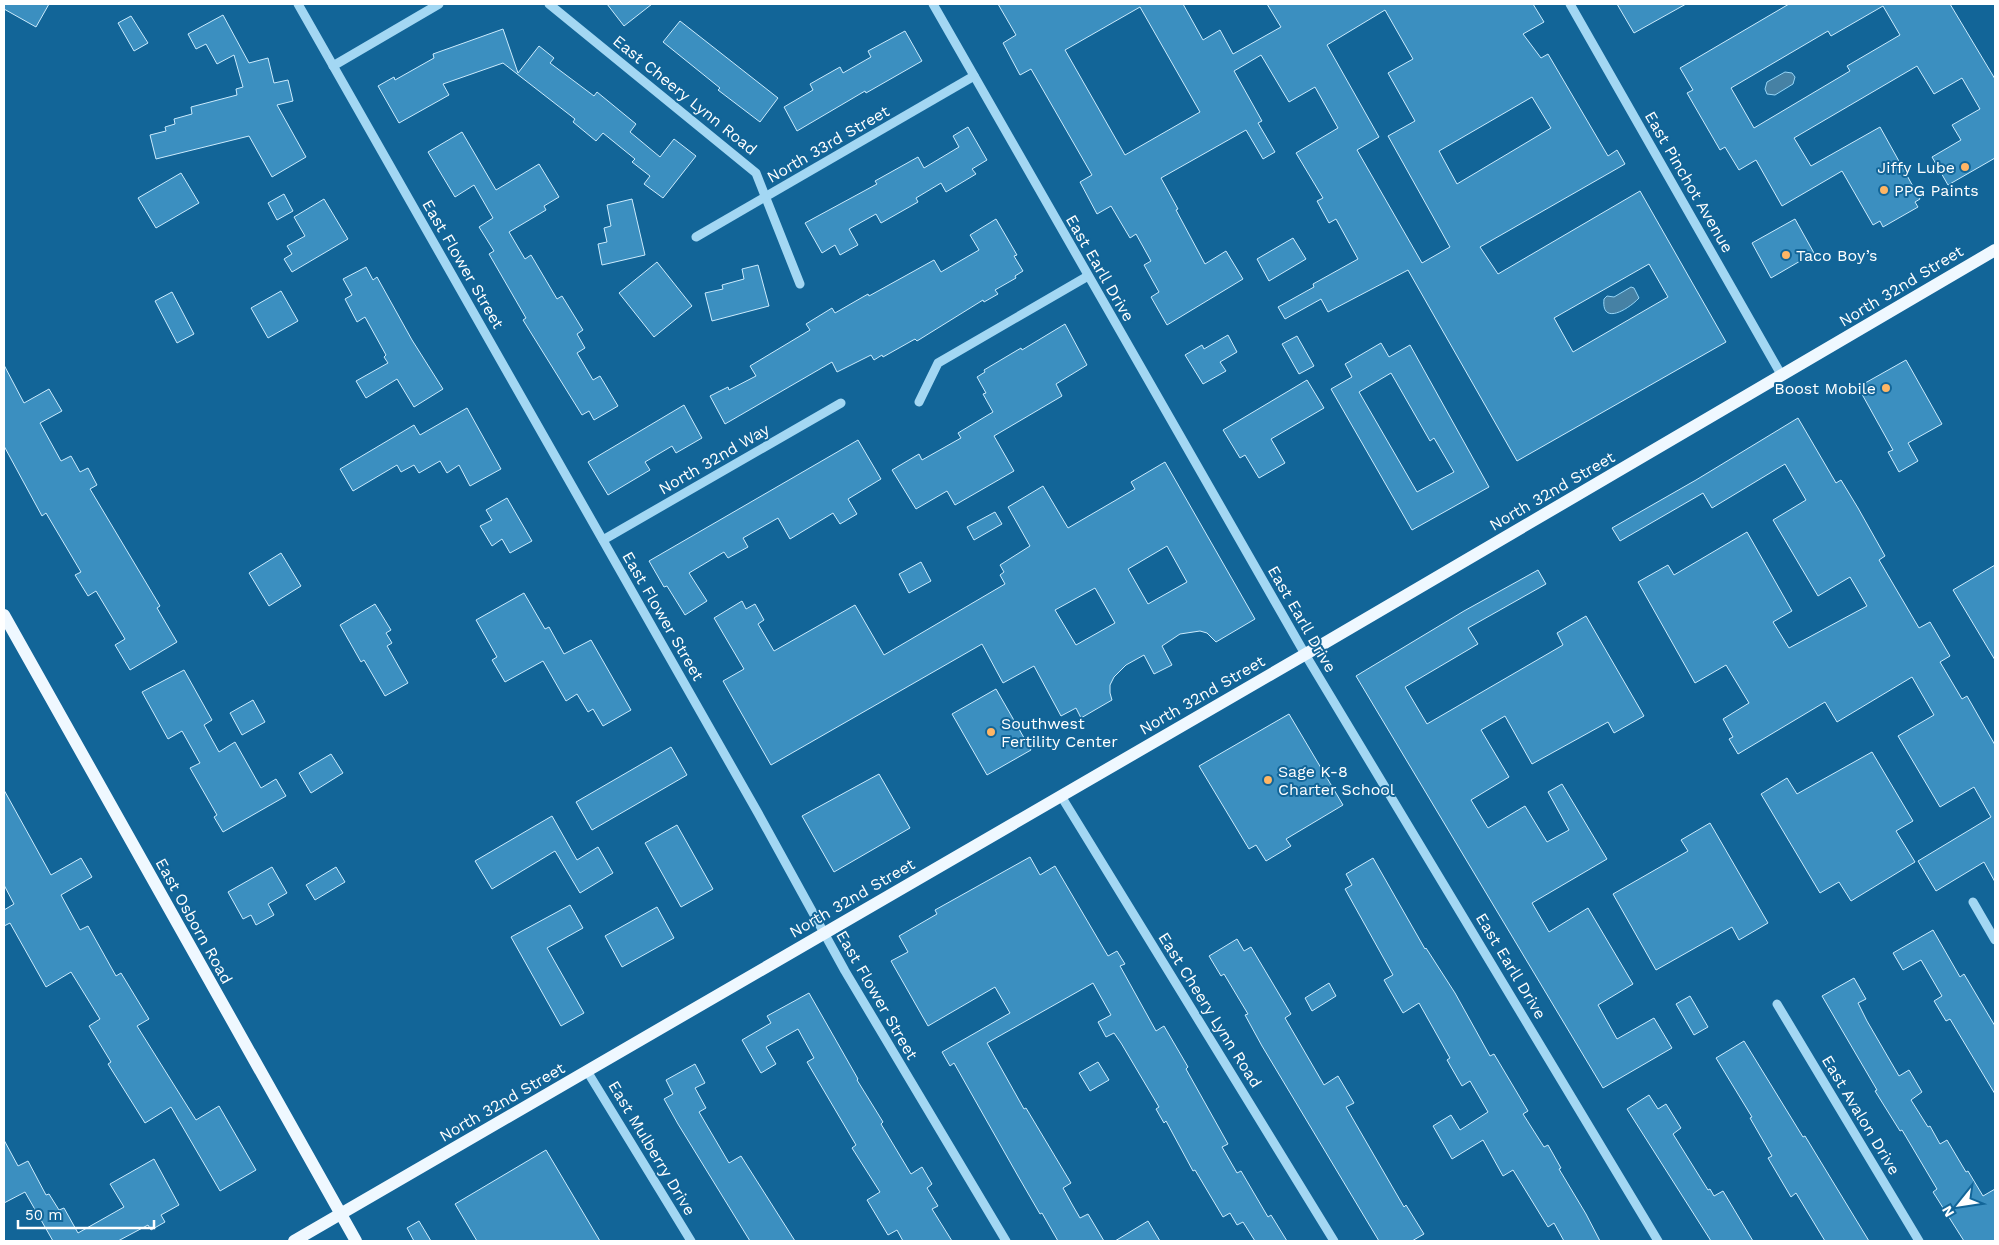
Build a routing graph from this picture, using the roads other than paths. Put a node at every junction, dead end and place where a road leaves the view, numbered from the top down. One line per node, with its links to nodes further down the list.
1 (298, 4): 6 (street, East Flower Street)
2 (439, 4): 6 (street)
3 (549, 4): 8 (street, East Cheery Lynn Road)
4 (933, 4): 7 (street, East Earll Drive)
5 (1570, 4): 13 (street, East Pinchot Avenue)
6 (333, 66): 16 (street, East Flower Street)
7 (974, 76): 8 (street, North 33rd Street); 11 (street, East Earll Drive)
8 (767, 197): 9 (street, North 33rd Street); 12 (street, East Cheery Lynn Road)
9 (696, 237)
10 (1995, 250): 13 (main road, North 32nd Street)
11 (1088, 276): 14 (street); 18 (street, East Earll Drive)
12 (800, 284)
13 (1782, 376): 18 (main road, North 32nd Street)
14 (919, 402)
15 (841, 403): 16 (street, North 32nd Way)
16 (603, 540): 21 (street, East Flower Street)
17 (4, 615): 25 (main road, East Osborn Road)
18 (1305, 654): 19 (main road, North 32nd Street); 31 (street, East Earll Drive)
19 (1061, 796): 21 (main road, North 32nd Street); 30 (street, East Cheery Lynn Road)
20 (1973, 902): 22 (street)
21 (824, 933): 24 (main road, North 32nd Street); 29 (street, East Flower Street)
22 (1995, 940)
23 (1777, 1004): 32 (street, East Avalon Drive)
24 (587, 1071): 25 (main road, North 32nd Street); 28 (street, East Mulberry Drive)
25 (340, 1215): 26 (main road, North 32nd Street); 27 (main road, East Osborn Road)
26 (294, 1241)
27 (356, 1241)
28 (691, 1241)
29 (1006, 1241)
30 (1334, 1241)
31 (1658, 1241)
32 (1919, 1241)

